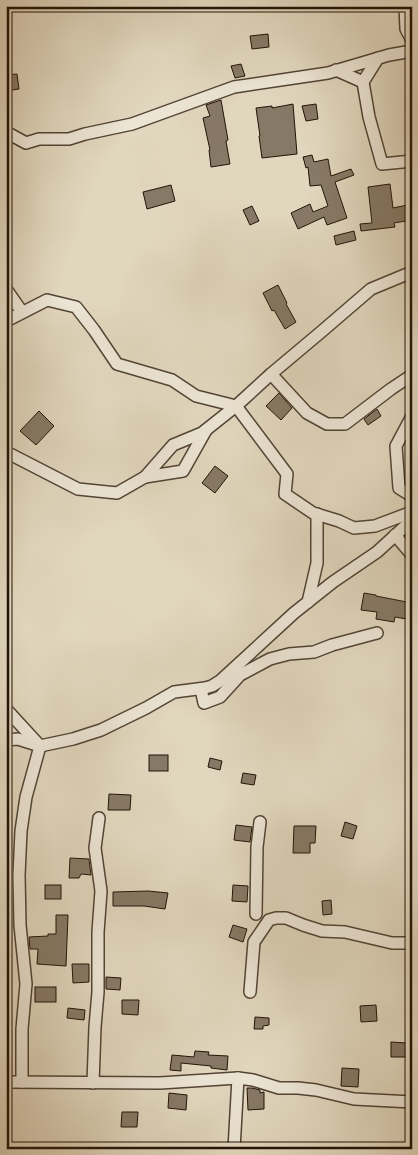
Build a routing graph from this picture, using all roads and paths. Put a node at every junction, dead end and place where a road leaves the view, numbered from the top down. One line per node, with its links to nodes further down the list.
1 (405, 6): 2 (street)
2 (412, 40)
3 (412, 51): 4 (street)
4 (378, 58): 5 (street); 6 (street)
5 (336, 70): 6 (street); 7 (street)
6 (363, 82): 8 (street)
7 (8, 137)
8 (412, 161)
9 (412, 272): 13 (street)
10 (6, 289): 11 (street)
11 (22, 312): 12 (street); 15 (street)
12 (6, 321)
13 (271, 374): 14 (street); 15 (street)
14 (412, 375)
15 (236, 406): 17 (street); 22 (street)
16 (412, 416): 20 (street)
17 (207, 429): 19 (street); 19 (street)
18 (6, 452): 19 (street)
19 (146, 477)
20 (412, 496)
21 (412, 512): 22 (street)
22 (317, 514): 26 (street)
23 (412, 520): 24 (street)
24 (395, 535): 25 (street); 26 (street)
25 (412, 556)
26 (308, 602): 28 (street)
27 (377, 633): 28 (street)
28 (201, 689): 31 (street)
29 (6, 709): 31 (street)
30 (6, 740): 31 (street)
31 (40, 746): 41 (street)
32 (99, 818): 42 (street)
33 (260, 822): 34 (street)
34 (256, 914): 35 (street); 36 (street)
35 (272, 919): 36 (street); 37 (street)
36 (257, 938): 38 (street)
37 (412, 943)
38 (250, 992)
39 (238, 1078): 42 (street); 43 (street); 44 (street)
40 (6, 1082): 41 (street)
41 (22, 1082): 42 (street)
42 (93, 1083)
43 (412, 1102)
44 (234, 1149)

